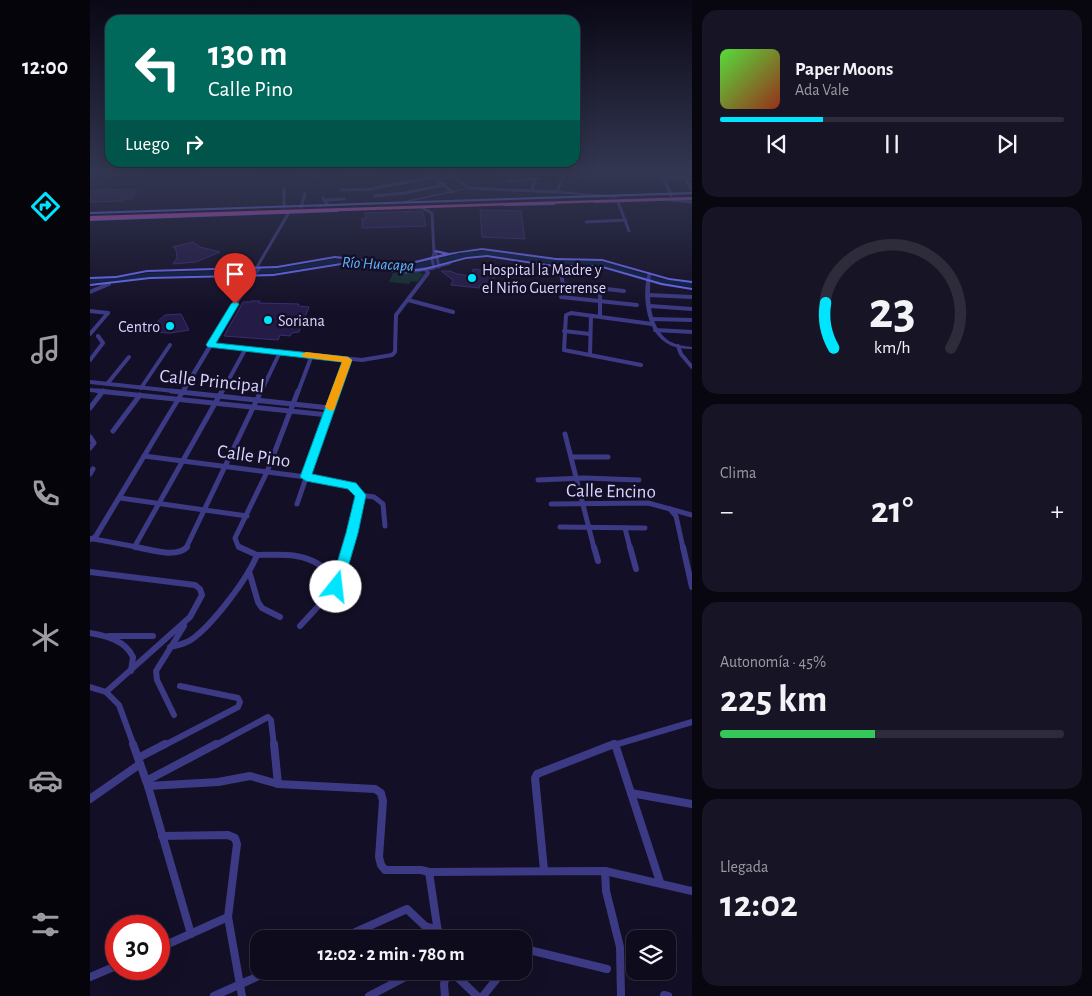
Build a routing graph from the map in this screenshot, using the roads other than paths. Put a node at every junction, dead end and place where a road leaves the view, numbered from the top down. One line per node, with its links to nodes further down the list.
1 (285, 218): 9 (street)
2 (432, 218): 7 (street)
3 (435, 218): 7 (street)
4 (626, 220): 5 (street); 6 (street)
5 (586, 222)
6 (629, 231)
7 (434, 255): 9 (main road); 10 (street); 15 (main road)
8 (560, 266): 10 (main road); 15 (main road); 19 (street)
9 (256, 267): 13 (street); 14 (main road)
10 (436, 267): 11 (street); 12 (main road)
11 (426, 270): 12 (street); 26 (street)
12 (402, 272): 13 (main road)
13 (254, 276): 17 (main road); 48 (street)
14 (90, 278)
15 (648, 279): 16 (main road); 20 (main road); 23 (street)
16 (692, 282)
17 (109, 284): 18 (main road); 22 (street)
18 (90, 285)
19 (600, 289): 21 (street); 27 (street)
20 (692, 289)
21 (624, 291)
22 (91, 293)
23 (649, 295): 25 (street); 29 (street)
24 (562, 297): 27 (street)
25 (692, 297)
26 (408, 300): 33 (street); 57 (street)
27 (600, 302): 28 (street); 34 (street)
28 (638, 305)
29 (650, 306): 30 (street); 38 (street)
30 (692, 308)
31 (571, 311): 34 (street)
32 (90, 312): 40 (street)
33 (453, 312)
34 (600, 314): 36 (street)
35 (591, 316): 38 (street); 41 (street); 45 (street)
36 (629, 318)
37 (692, 320): 38 (street)
38 (652, 322): 42 (street)
39 (90, 326): 40 (street)
40 (97, 326): 44 (street)
41 (564, 330): 45 (street); 53 (street)
42 (655, 330): 43 (street); 49 (street)
43 (692, 332)
44 (90, 334)
45 (590, 334): 53 (street)
46 (98, 336): 56 (street)
47 (170, 345): 62 (street)
48 (211, 345): 50 (street); 65 (street)
49 (678, 346): 51 (street); 59 (street)
50 (246, 348): 52 (street); 67 (street)
51 (692, 348)
52 (280, 352): 54 (street); 69 (street)
53 (590, 354): 58 (street)
54 (312, 355): 57 (street); 71 (street)
55 (128, 357): 61 (street)
56 (90, 360)
57 (348, 360): 74 (street)
58 (641, 365)
59 (692, 367)
60 (90, 382): 61 (street, Calle Principal)
61 (107, 384): 62 (street, Calle Principal)
62 (141, 388): 65 (street, Calle Principal)
63 (90, 390): 64 (street, Calle Principal)
64 (103, 391): 66 (street, Calle Principal); 73 (street)
65 (183, 392): 67 (street, Calle Principal); 68 (street)
66 (140, 395): 68 (street, Calle Principal); 77 (street)
67 (219, 396): 69 (street, Calle Principal); 70 (street)
68 (179, 399): 70 (street, Calle Principal); 81 (street)
69 (258, 400): 71 (street, Calle Principal); 72 (street)
70 (215, 403): 72 (street, Calle Principal); 84 (street)
71 (294, 404): 74 (street, Calle Principal); 75 (street)
72 (254, 407): 75 (street, Calle Principal); 85 (street)
73 (90, 408)
74 (330, 408): 76 (street)
75 (292, 411): 76 (street, Calle Principal); 86 (street)
76 (328, 414): 87 (street)
77 (113, 431)
78 (566, 434): 82 (street)
79 (90, 437): 80 (street)
80 (90, 448)
81 (144, 456): 84 (street, Calle Pino); 92 (street)
82 (572, 457): 83 (street); 88 (street)
83 (608, 457)
84 (185, 461): 85 (street, Calle Pino); 94 (street)
85 (225, 466): 86 (street, Calle Pino); 98 (street)
86 (267, 472): 87 (street, Calle Pino); 100 (street)
87 (306, 477): 91 (street, Calle Pino); 95 (street)
88 (577, 478): 89 (street, Calle Encino); 90 (street, Calle Encino); 93 (street)
89 (538, 480)
90 (639, 480)
91 (359, 493): 101 (street, Calle Pino); 113 (street)
92 (120, 498): 94 (street); 106 (street)
93 (581, 502): 96 (street, Calle Encino); 97 (street, Calle Encino); 103 (street)
94 (162, 504): 98 (street); 107 (street)
95 (297, 504)
96 (551, 504)
97 (669, 508): 99 (street, Calle Encino); 114 (street)
98 (205, 510): 100 (street); 107 (street)
99 (692, 515)
100 (247, 516): 108 (street)
101 (385, 526)
102 (560, 528): 103 (street)
103 (588, 528): 104 (street); 109 (street)
104 (624, 528): 105 (street); 110 (street)
105 (645, 528)
106 (92, 539): 107 (street)
107 (135, 546)
108 (256, 555): 111 (street); 113 (street)
109 (598, 561)
110 (636, 569)
111 (249, 571): 116 (street); 121 (street)
112 (90, 572): 115 (street)
113 (336, 587): 117 (street)
114 (692, 587)
115 (190, 617): 121 (street); 122 (street)
116 (280, 617)
117 (300, 626)
118 (90, 633): 119 (street)
119 (108, 636): 120 (street); 122 (street)
120 (153, 636)
121 (170, 647): 126 (street)
122 (131, 671): 125 (street)
123 (180, 686): 129 (street)
124 (90, 687): 125 (street)
125 (106, 692): 129 (street)
126 (174, 715)
127 (692, 722): 128 (street)
128 (616, 744): 132 (street); 136 (street)
129 (139, 761): 130 (street); 133 (street)
130 (147, 784): 131 (street); 131 (street); 135 (street)
131 (278, 784): 138 (street)
132 (631, 794): 134 (street); 139 (street)
133 (90, 799)
134 (692, 804)
135 (162, 836): 141 (street); 145 (street)
136 (544, 870): 137 (street); 138 (street)
137 (605, 871): 139 (street); 163 (street)
138 (429, 872): 144 (street)
139 (660, 882): 140 (street)
140 (692, 891)
141 (228, 917): 145 (street); 156 (street)
142 (360, 930): 143 (street)
143 (431, 930)
144 (438, 930)
145 (191, 934): 146 (street)
146 (170, 943)
147 (532, 951): 148 (street)
148 (607, 969)
149 (105, 971): 150 (street)
150 (90, 977)
151 (251, 980): 156 (street)
152 (400, 980): 159 (street)
153 (446, 980): 160 (street)
154 (459, 980): 161 (street)
155 (495, 980): 162 (street)
156 (240, 985): 157 (street); 158 (street)
157 (214, 996)
158 (242, 996)
159 (369, 996)
160 (445, 996)
161 (477, 996)
162 (482, 996)
163 (621, 996)

